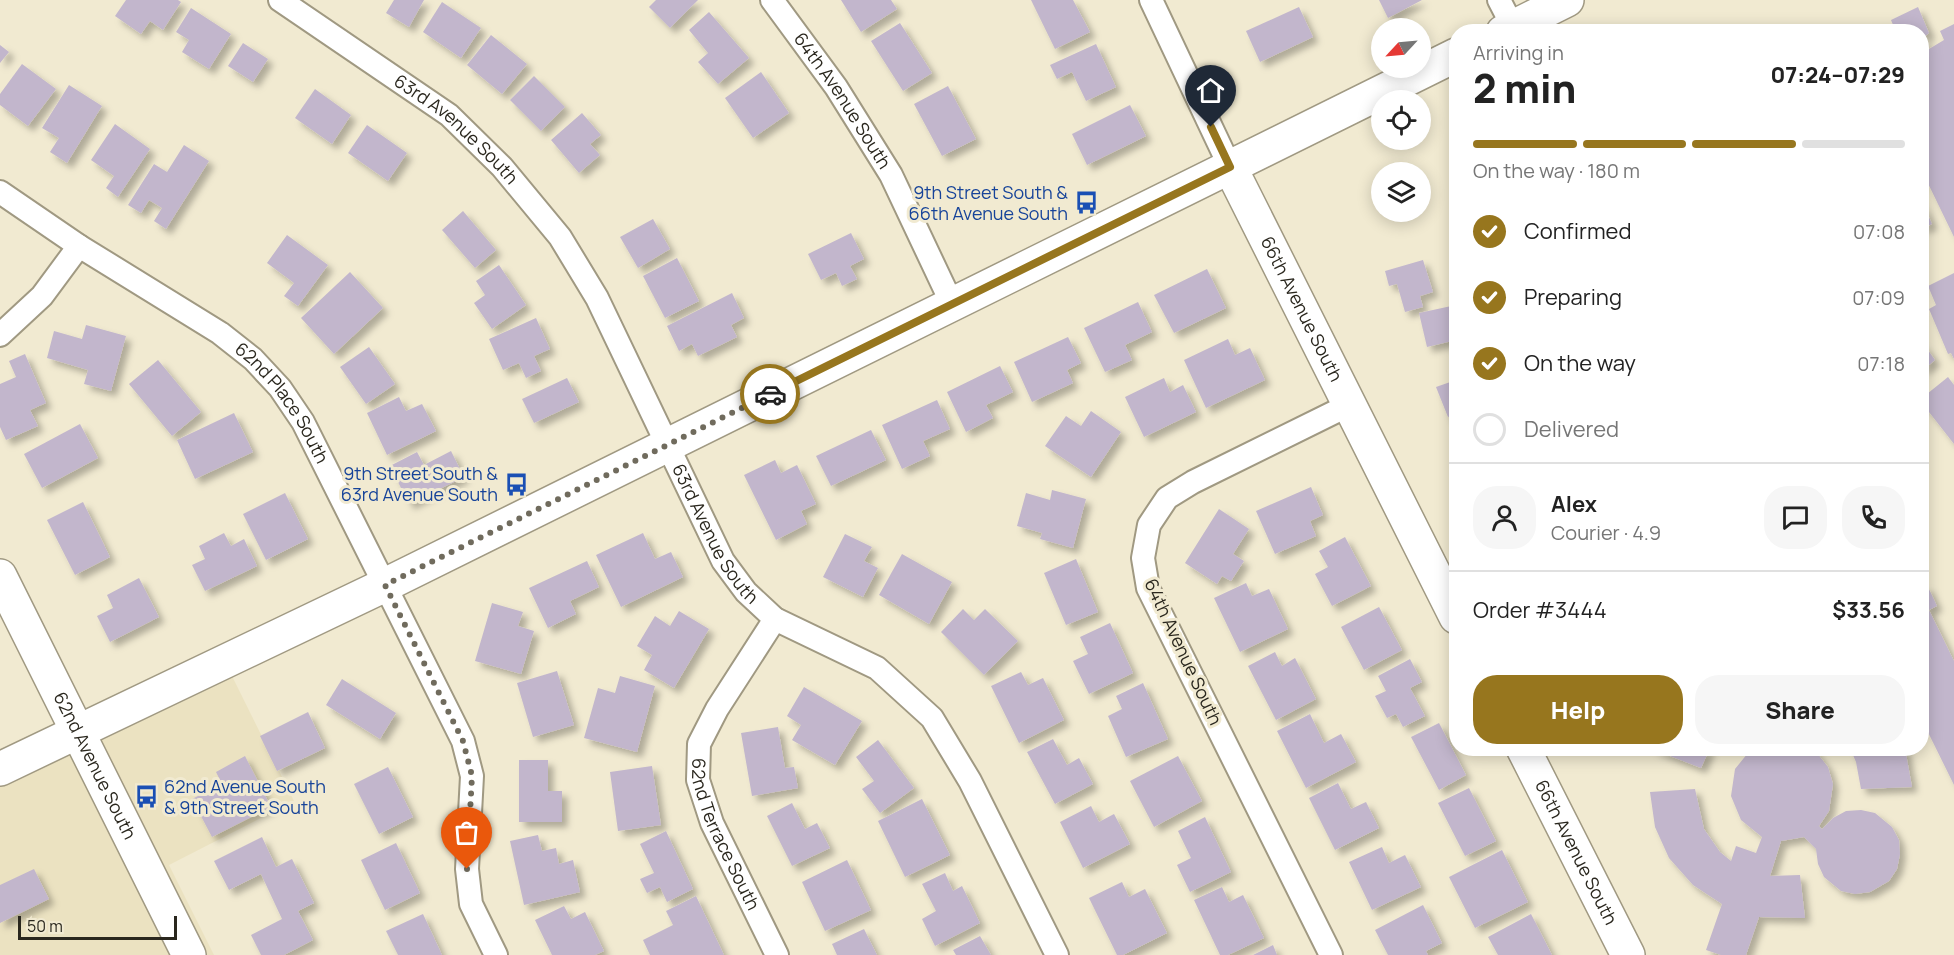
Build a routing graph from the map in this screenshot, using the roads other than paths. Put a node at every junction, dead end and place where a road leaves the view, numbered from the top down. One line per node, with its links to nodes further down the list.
1 (280, 0): 13 (street, 63rd Avenue South)
2 (772, 0): 10 (street, 64th Avenue South)
3 (1152, 0): 7 (street, 66th Avenue South)
4 (1567, 0): 5 (street)
5 (1505, 19)
6 (1449, 58): 7 (street)
7 (1230, 167): 10 (street); 12 (street, 66th Avenue South)
8 (0, 192): 9 (street, 62nd Place South)
9 (79, 246): 11 (street); 15 (street, 62nd Place South)
10 (952, 304): 13 (street)
11 (0, 335)
12 (1349, 405): 16 (street, 66th Avenue South); 25 (street, 64th Avenue South)
13 (669, 444): 15 (street); 17 (street, 63rd Avenue South)
14 (0, 576): 18 (street, 62nd Avenue South)
15 (385, 585): 18 (street); 22 (street, 62nd Place South)
16 (1449, 603)
17 (775, 619): 23 (street, 62nd Terrace South); 24 (street, 63rd Avenue South)
18 (76, 730): 20 (street); 21 (street, 62nd Avenue South)
19 (1527, 756): 26 (street, 66th Avenue South)
20 (0, 769)
21 (189, 955)
22 (496, 955)
23 (777, 955)
24 (1057, 955)
25 (1330, 955)
26 (1628, 955)

